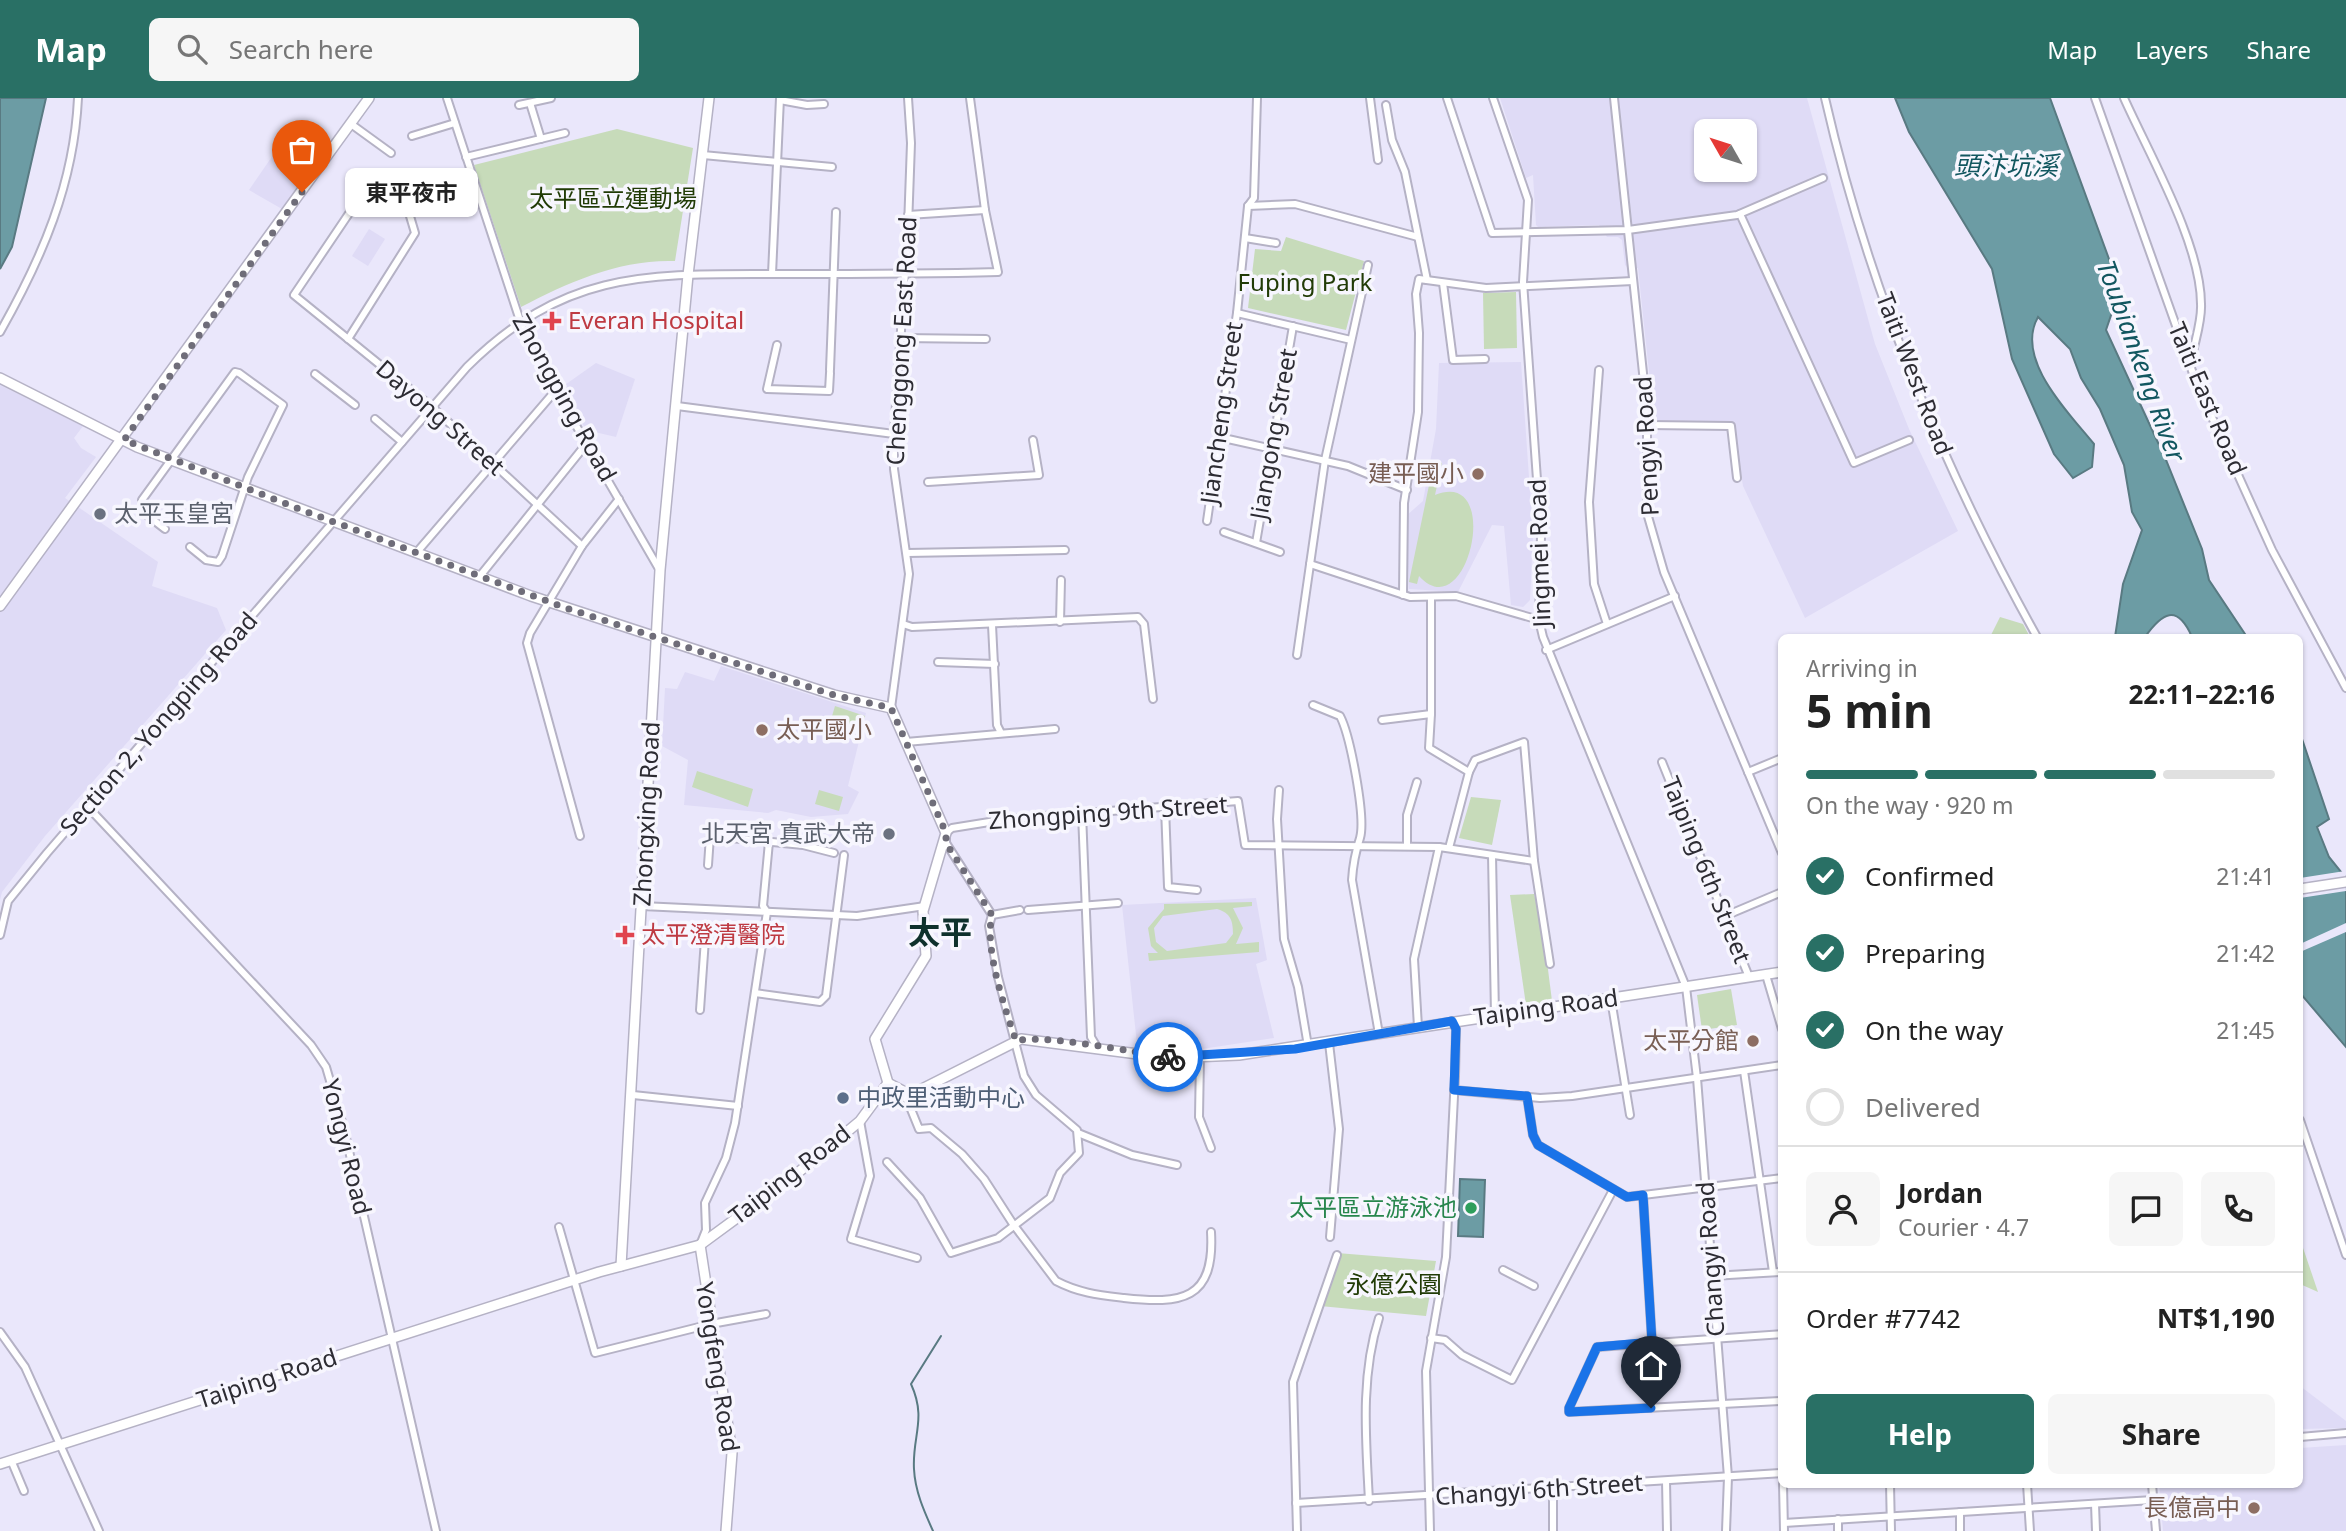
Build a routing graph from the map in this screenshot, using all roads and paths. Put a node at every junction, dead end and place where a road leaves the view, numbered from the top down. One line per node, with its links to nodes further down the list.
1 (78, 98): 60 (street)
2 (369, 98): 23 (street)
3 (447, 98): 22 (street, Zhongping Road)
4 (551, 98): 18 (street)
5 (709, 98): 30 (street, Zhongxing Road)
6 (908, 98): 42 (street, Chenggong East Road)
7 (970, 98): 39 (street)
8 (1257, 98): 38 (street, Jiancheng Street)
9 (1370, 98): 25 (street)
10 (1447, 98): 44 (street)
11 (1493, 98): 44 (street, Jingmei Road)
12 (1625, 98): 17 (street)
13 (1825, 98): 119 (street, Taiti West Road)
14 (2095, 98): 125 (street, Taiti East Road)
15 (2124, 98): 66 (street)
16 (780, 99): 19 (street); 33 (street)
17 (1614, 100): 43 (street, Pengyi Road)
18 (530, 103): 20 (street); 28 (street)
19 (824, 104)
20 (519, 105)
21 (1386, 105): 24 (street)
22 (455, 123): 27 (street); 31 (street, Zhongping Road)
23 (351, 124): 29 (street); 79 (street)
24 (1390, 129): 25 (street); 45 (street)
25 (1375, 131): 32 (street)
26 (565, 133): 28 (street)
27 (412, 136)
28 (541, 139): 31 (street)
29 (391, 153)
30 (703, 155): 33 (street); 52 (street, Zhongxing Road)
31 (466, 157): 35 (street, Zhongping Road)
32 (1378, 160)
33 (777, 162): 34 (street); 50 (street)
34 (832, 167)
35 (471, 174): 37 (street); 58 (street, Zhongping Road)
36 (1823, 178): 41 (street)
37 (404, 196): 62 (street); 62 (street, Dayong Street)
38 (1248, 206): 45 (street); 46 (street, Jiancheng Street)
39 (985, 210): 42 (street); 49 (street, Section 2, Yongping Road)
40 (836, 212): 51 (street)
41 (1740, 214): 43 (street); 81 (street)
42 (908, 215): 49 (street, Chenggong East Road)
43 (1628, 230): 44 (street); 54 (street, Pengyi Road)
44 (1524, 235): 56 (street, Jingmei Road)
45 (1418, 237): 53 (street)
46 (1245, 238): 47 (street); 57 (street, Jiancheng Street)
47 (1276, 243)
48 (1368, 265): 64 (street)
49 (904, 273): 51 (street, Section 2, Yongping Road); 61 (street, Chenggong East Road)
50 (772, 274): 51 (street, Section 2, Yongping Road); 52 (street, Section 2, Yongping Road)
51 (834, 274): 65 (street)
52 (688, 275): 58 (street, Section 2, Yongping Road); 73 (street, Zhongxing Road)
53 (1423, 279): 55 (street); 91 (street)
54 (1633, 281): 56 (street); 76 (street, Pengyi Road)
55 (1443, 283): 56 (street); 67 (street)
56 (1524, 286): 114 (street, Jingmei Road)
57 (1237, 313): 59 (street); 78 (street, Jiancheng Street)
58 (519, 322): 71 (street, Zhongping Road); 74 (street, Section 2, Yongping Road)
59 (1293, 326): 64 (street); 84 (street, Jiangong Street)
60 (0, 332)
61 (901, 338): 63 (street); 77 (street, Chenggong East Road)
62 (348, 339): 74 (street, Dayong Street)
63 (986, 339)
64 (1351, 340): 86 (street)
65 (777, 345)
66 (2192, 357)
67 (1485, 359)
68 (1599, 370): 117 (street)
69 (315, 374): 72 (street)
70 (0, 378): 79 (street)
71 (556, 390): 83 (street, Zhongping Road); 87 (street)
72 (355, 405)
73 (677, 406): 77 (street); 106 (street, Zhongxing Road)
74 (432, 407): 82 (street, Section 2, Yongping Road); 87 (street, Dayong Street)
75 (375, 419): 82 (street)
76 (1648, 425): 88 (street); 110 (street, Pengyi Road)
77 (894, 434): 104 (street, Chenggong East Road)
78 (1219, 437): 84 (street); 95 (street, Jiancheng Street)
79 (124, 440): 85 (street); 113 (street)
80 (1033, 440): 89 (street)
81 (1909, 440)
82 (402, 442): 94 (street, Section 2, Yongping Road)
83 (587, 443): 92 (street, Zhongping Road); 93 (street)
84 (1271, 450): 86 (street); 98 (street, Jiangong Street)
85 (172, 460): 90 (street); 90 (street); 96 (street)
86 (1325, 460): 91 (street); 105 (street)
87 (492, 463): 93 (street, Dayong Street); 102 (street)
88 (1737, 478)
89 (928, 482)
90 (244, 488): 94 (street); 100 (street)
91 (1407, 491): 109 (street)
92 (619, 499): 99 (street); 106 (street, Zhongping Road)
93 (538, 504): 99 (street, Dayong Street); 107 (street)
94 (334, 521): 102 (street); 140 (street, Section 2, Yongping Road)
95 (1207, 521)
96 (165, 529)
97 (1224, 532): 98 (street)
98 (1256, 543): 103 (street)
99 (582, 546): 112 (street)
100 (190, 547)
101 (1065, 550): 104 (street)
102 (417, 552): 107 (street)
103 (1280, 552)
104 (907, 553): 116 (street, Chenggong East Road)
105 (1310, 564): 109 (street); 122 (street)
106 (660, 570): 120 (street, Zhongxing Road)
107 (480, 576): 112 (street)
108 (1061, 580): 115 (street)
109 (1403, 594): 111 (street)
110 (1675, 596): 117 (street); 137 (street, Pengyi Road)
111 (1431, 597): 114 (street); 129 (street)
112 (548, 602): 120 (street); 144 (street)
113 (0, 606)
114 (1539, 620): 121 (street, Jingmei Road)
115 (1060, 622): 118 (street); 126 (street)
116 (903, 624): 118 (street); 128 (street, Chenggong East Road)
117 (1607, 624): 121 (street)
118 (992, 625): 124 (street)
119 (2035, 634)
120 (657, 639): 128 (street); 162 (street, Zhongxing Road)
121 (1546, 650): 175 (street, Jingmei Road)
122 (1297, 655)
123 (938, 662): 124 (street)
124 (995, 664): 132 (street)
125 (2346, 688)
126 (1153, 699)
127 (1313, 705): 148 (street)
128 (891, 708): 133 (street)
129 (1431, 714): 130 (street); 136 (street)
130 (1382, 720)
131 (1055, 729): 132 (street)
132 (1001, 733): 133 (street)
133 (906, 742): 143 (street)
134 (1778, 760): 137 (street)
135 (1662, 762): 168 (street, Taiping 6th Street)
136 (1469, 772): 151 (street); 155 (street)
137 (1748, 772): 147 (street, Pengyi Road)
138 (1417, 782): 149 (street)
139 (1279, 790): 146 (street)
140 (88, 807): 169 (street, Section 2, Yongping Road); 233 (street, Yongyi Road)
141 (1165, 807): 142 (street, Zhongping 9th Street); 146 (street, Zhongping 9th Street); 159 (street)
142 (1082, 813): 143 (street, Zhongping 9th Street); 164 (street)
143 (946, 833): 163 (street); 167 (street)
144 (580, 836)
145 (769, 842): 152 (street); 156 (street); 165 (street)
146 (1279, 843): 148 (street, Zhongping 9th Street); 186 (street)
147 (1778, 843)
148 (1356, 845): 149 (street, Zhongping 9th Street); 183 (street)
149 (1407, 846): 150 (street, Zhongping 9th Street)
150 (1439, 847): 151 (street, Zhongping 9th Street); 182 (street)
151 (1449, 848): 154 (street, Zhongping 9th Street)
152 (834, 853)
153 (844, 855): 166 (street)
154 (1492, 855): 155 (street, Zhongping 9th Street); 179 (street)
155 (1534, 861): 171 (street)
156 (708, 865)
157 (2346, 882): 158 (street)
158 (2303, 889)
159 (1197, 890)
160 (1778, 894): 168 (street)
161 (1118, 903): 164 (street)
162 (642, 906): 165 (street); 195 (street, Zhongxing Road)
163 (925, 906): 166 (street); 192 (street)
164 (1086, 906): 167 (street); 187 (street)
165 (767, 912): 166 (street); 176 (street)
166 (837, 915): 176 (street)
167 (992, 915): 184 (street)
168 (1725, 916): 174 (street, Taiping 6th Street)
169 (0, 935)
170 (705, 940): 178 (street)
171 (1550, 964)
172 (1778, 973): 173 (street, Taiping Road)
173 (1766, 975): 174 (street, Taiping Road); 180 (street)
174 (1749, 977): 175 (street, Taiping Road)
175 (1686, 987): 177 (street, Taiping Road); 191 (street, Changyi Road)
176 (755, 993): 198 (street)
177 (1611, 999): 179 (street, Taiping Road); 193 (street)
178 (700, 1010)
179 (1495, 1015): 181 (street, Taiping Road)
180 (1778, 1016)
181 (1452, 1021): 182 (street, Taiping Road); 194 (street)
182 (1418, 1027): 183 (street, Taiping Road)
183 (1380, 1034): 185 (street, Taiping Road)
184 (1016, 1041): 187 (street, Taiping Road); 197 (street, Taiping Road); 202 (street)
185 (1329, 1043): 186 (street, Taiping Road); 214 (street)
186 (1308, 1046): 188 (street, Taiping Road)
187 (1097, 1047): 188 (street, Taiping Road)
188 (1200, 1057): 203 (street)
189 (1778, 1066): 190 (street)
190 (1744, 1071): 191 (street); 207 (street)
191 (1697, 1078): 193 (street); 208 (street, Changyi Road)
192 (888, 1083): 197 (street); 200 (street, Taiping Road)
193 (1627, 1089): 196 (street); 199 (street)
194 (1454, 1090): 196 (street); 231 (street)
195 (633, 1095): 198 (street); 219 (street, Zhongxing Road)
196 (1527, 1096): 209 (street)
197 (905, 1097): 211 (street)
198 (738, 1106): 215 (street)
199 (1630, 1115)
200 (860, 1121): 215 (street, Taiping Road); 218 (street)
201 (2303, 1129): 217 (street)
202 (1079, 1133): 205 (street); 211 (street)
203 (1212, 1148)
204 (887, 1162): 211 (street)
205 (1177, 1165)
206 (1778, 1179): 207 (street)
207 (1759, 1181): 208 (street); 221 (street)
208 (1706, 1187): 210 (street); 223 (street, Changyi Road)
209 (1613, 1190): 210 (street); 231 (street)
210 (1643, 1195): 234 (street)
211 (1013, 1224): 213 (street)
212 (559, 1227): 224 (street)
213 (1211, 1232)
214 (1330, 1237)
215 (700, 1244): 219 (street, Taiping Road); 228 (street, Yongfeng Road)
216 (1337, 1255): 254 (street)
217 (2346, 1255)
218 (917, 1258)
219 (621, 1266): 224 (street, Taiping Road)
220 (1503, 1270): 225 (street)
221 (1773, 1272): 222 (street); 223 (street)
222 (1778, 1272)
223 (1712, 1276): 232 (street, Changyi Road)
224 (575, 1281): 228 (street); 233 (street, Taiping Road)
225 (1534, 1286)
226 (766, 1314): 228 (street)
227 (1379, 1318): 253 (street)
228 (711, 1324): 263 (street, Yongfeng Road)
229 (0, 1332): 239 (street)
230 (1778, 1334): 232 (street)
231 (1431, 1338): 251 (street)
232 (1717, 1338): 234 (street); 236 (street, Changyi Road)
233 (392, 1339): 239 (street, Taiping Road); 262 (street, Yongyi Road)
234 (1652, 1342): 236 (street)
235 (1778, 1401): 236 (street)
236 (1722, 1405): 243 (street, Changyi Road)
237 (2346, 1433): 238 (street)
238 (2303, 1437)
239 (59, 1444): 240 (street, Taiping Road); 261 (street)
240 (11, 1460): 241 (street, Taiping Road); 250 (street)
241 (0, 1464)
242 (1778, 1473): 243 (street, Changyi 6th Street)
243 (1728, 1477): 244 (street, Changyi 6th Street); 268 (street, Changyi Road)
244 (1666, 1481): 245 (street, Changyi 6th Street); 267 (street)
245 (1553, 1488): 251 (street, Changyi 6th Street); 266 (street)
246 (1783, 1488): 260 (street)
247 (1890, 1488): 258 (street)
248 (2027, 1488): 256 (street)
249 (2152, 1488): 252 (street)
250 (24, 1492)
251 (1429, 1497): 253 (street, Changyi 6th Street); 265 (street)
252 (2153, 1500): 255 (street); 274 (street)
253 (1368, 1501): 254 (street, Changyi 6th Street)
254 (1296, 1503): 264 (street)
255 (2095, 1504): 256 (street); 273 (street)
256 (2028, 1508): 257 (street); 272 (street)
257 (1960, 1512): 258 (street); 271 (street)
258 (1891, 1517): 259 (street); 270 (street)
259 (1838, 1519): 260 (street); 269 (street)
260 (1784, 1527)
261 (99, 1531)
262 (436, 1531)
263 (726, 1531)
264 (1297, 1531)
265 (1430, 1531)
266 (1553, 1531)
267 (1667, 1531)
268 (1726, 1531)
269 (1838, 1531)
270 (1891, 1531)
271 (1961, 1531)
272 (2030, 1531)
273 (2096, 1531)
274 (2156, 1531)

